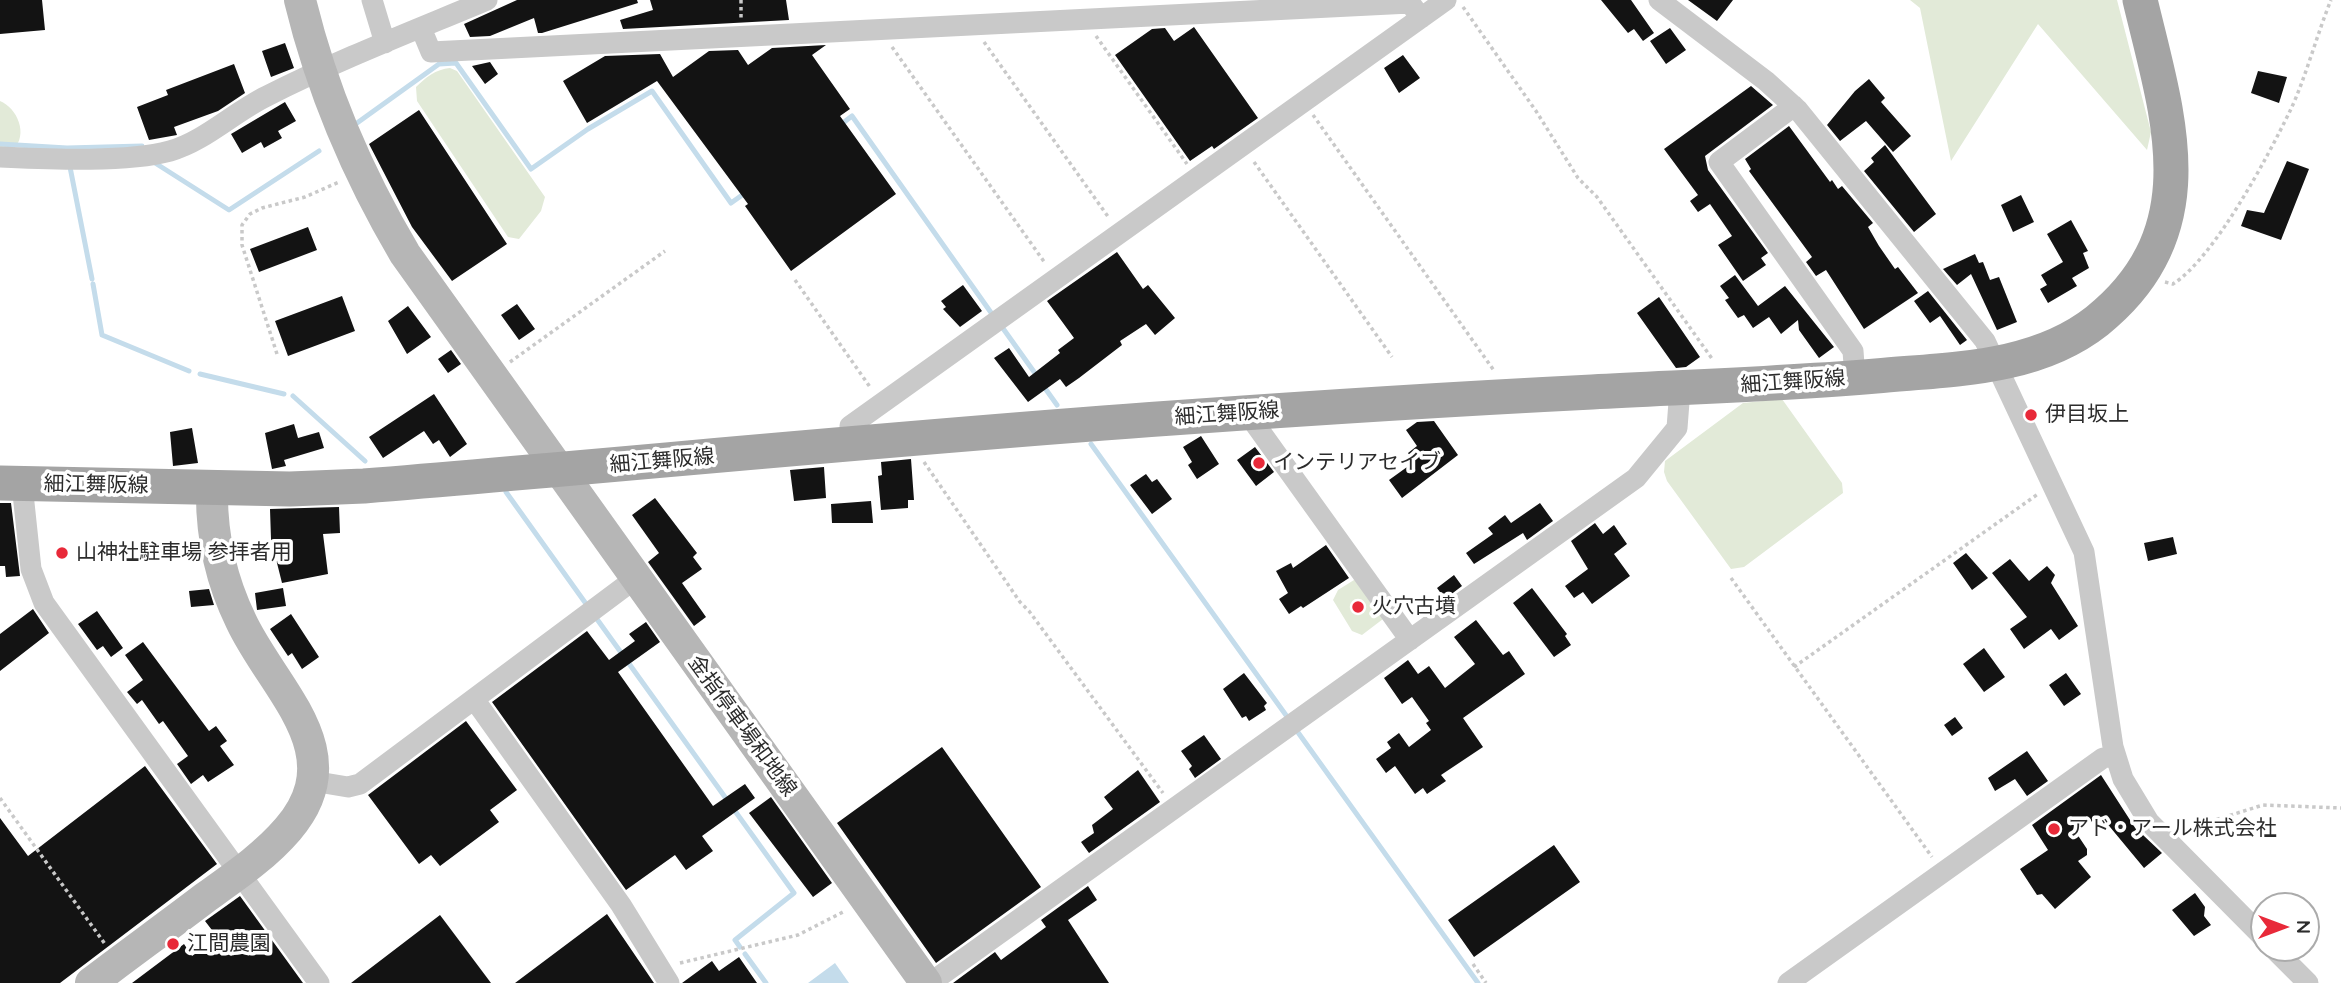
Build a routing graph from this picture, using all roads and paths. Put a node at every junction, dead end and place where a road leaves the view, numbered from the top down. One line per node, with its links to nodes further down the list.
1 (300, 0): 15 (street, 金指停車場和地線)
2 (372, 0): 14 (street)
3 (486, 0): 12 (street)
4 (1446, 0): 9 (street)
5 (1457, 0): 33 (path)
6 (1659, 0): 17 (street)
7 (2140, 0): 24 (main road, 細江舞阪線)
8 (2331, 0): 24 (path)
9 (1420, 18): 10 (street); 16 (street)
10 (1088, 19): 11 (street); 21 (path)
11 (976, 25): 13 (street); 22 (path)
12 (421, 28): 13 (street); 14 (street)
13 (884, 29): 25 (path)
14 (385, 43): 15 (street)
15 (320, 70): 19 (street); 20 (street, 金指停車場和地線)
16 (1304, 102): 18 (street); 32 (path)
17 (1794, 106): 29 (street); 31 (street)
18 (1242, 146): 21 (street); 28 (path)
19 (0, 157)
20 (360, 172): 27 (path); 30 (street, 金指停車場和地線)
21 (1196, 178): 22 (street)
22 (1120, 233): 25 (street)
23 (664, 251): 30 (path)
24 (2138, 275): 29 (main road, 細江舞阪線)
25 (1056, 279): 35 (street)
26 (794, 280): 35 (path)
27 (277, 354)
28 (1392, 357)
29 (1997, 363): 31 (main road, 細江舞阪線); 41 (street)
30 (491, 376): 39 (street, 金指停車場和地線)
31 (1855, 378): 33 (main road, 細江舞阪線)
32 (1502, 382)
33 (1720, 387): 34 (main road, 細江舞阪線)
34 (1680, 389): 36 (main road, 細江舞阪線); 45 (street)
35 (881, 403): 38 (street)
36 (1255, 412): 37 (main road, 細江舞阪線); 45 (street)
37 (915, 438): 38 (main road, 細江舞阪線); 52 (path)
38 (851, 444): 39 (main road, 細江舞阪線)
39 (558, 470): 42 (main road, 細江舞阪線); 43 (street, 金指停車場和地線)
40 (11, 484): 42 (main road, 細江舞阪線); 54 (street)
41 (2053, 485): 46 (path); 48 (street)
42 (212, 488): 49 (street)
43 (636, 578): 47 (street); 56 (street, 金指停車場和地線)
44 (1731, 578): 46 (path)
45 (1410, 640): 52 (street)
46 (1794, 667): 55 (path)
47 (474, 699): 49 (street); 61 (street)
48 (2115, 756): 53 (street); 55 (street)
49 (312, 781): 54 (street)
50 (0, 797): 58 (path)
51 (2341, 808): 53 (path)
52 (1174, 809): 64 (street)
53 (2169, 842): 57 (street)
54 (240, 872): 58 (street); 63 (street)
55 (1943, 872): 66 (street)
56 (865, 898): 61 (path); 64 (street, 金指停車場和地線)
57 (2250, 924)
58 (119, 962): 62 (street)
59 (2287, 962): 67 (street)
60 (1473, 964): 65 (path)
61 (666, 977)
62 (91, 983)
63 (319, 983)
64 (928, 983)
65 (1486, 983)
66 (1788, 983)
67 (2308, 983)

